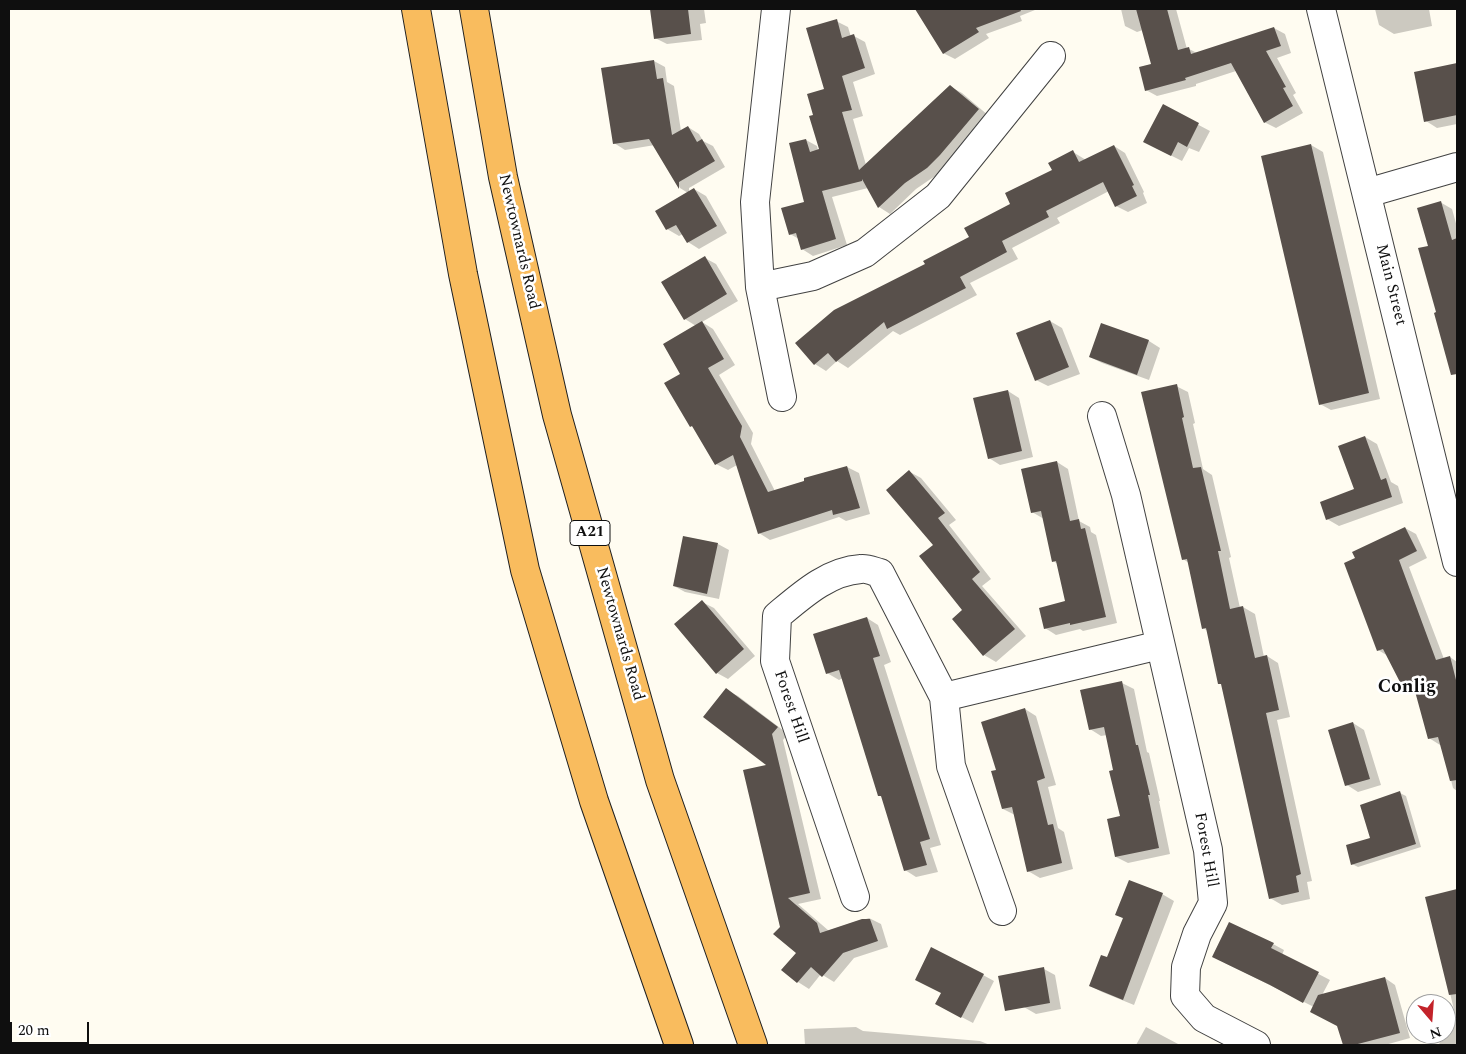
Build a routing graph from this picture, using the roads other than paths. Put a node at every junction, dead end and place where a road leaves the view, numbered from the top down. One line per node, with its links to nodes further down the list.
1 (416, 9): 16 (highway)
2 (474, 9): 17 (highway, Newtownards Road / A21)
3 (776, 9): 8 (street)
4 (1321, 9): 7 (street, Main Street)
5 (1051, 56): 8 (street)
6 (1457, 167): 7 (street)
7 (1367, 193): 11 (street, Main Street)
8 (760, 287): 9 (street)
9 (782, 397)
10 (1102, 416): 12 (street, Forest Hill)
11 (1457, 562)
12 (1160, 646): 13 (street); 18 (street, Forest Hill)
13 (944, 697): 14 (street, Forest Hill); 15 (street, Forest Hill)
14 (855, 897)
15 (1002, 911)
16 (679, 1045)
17 (754, 1045)
18 (1255, 1045)

